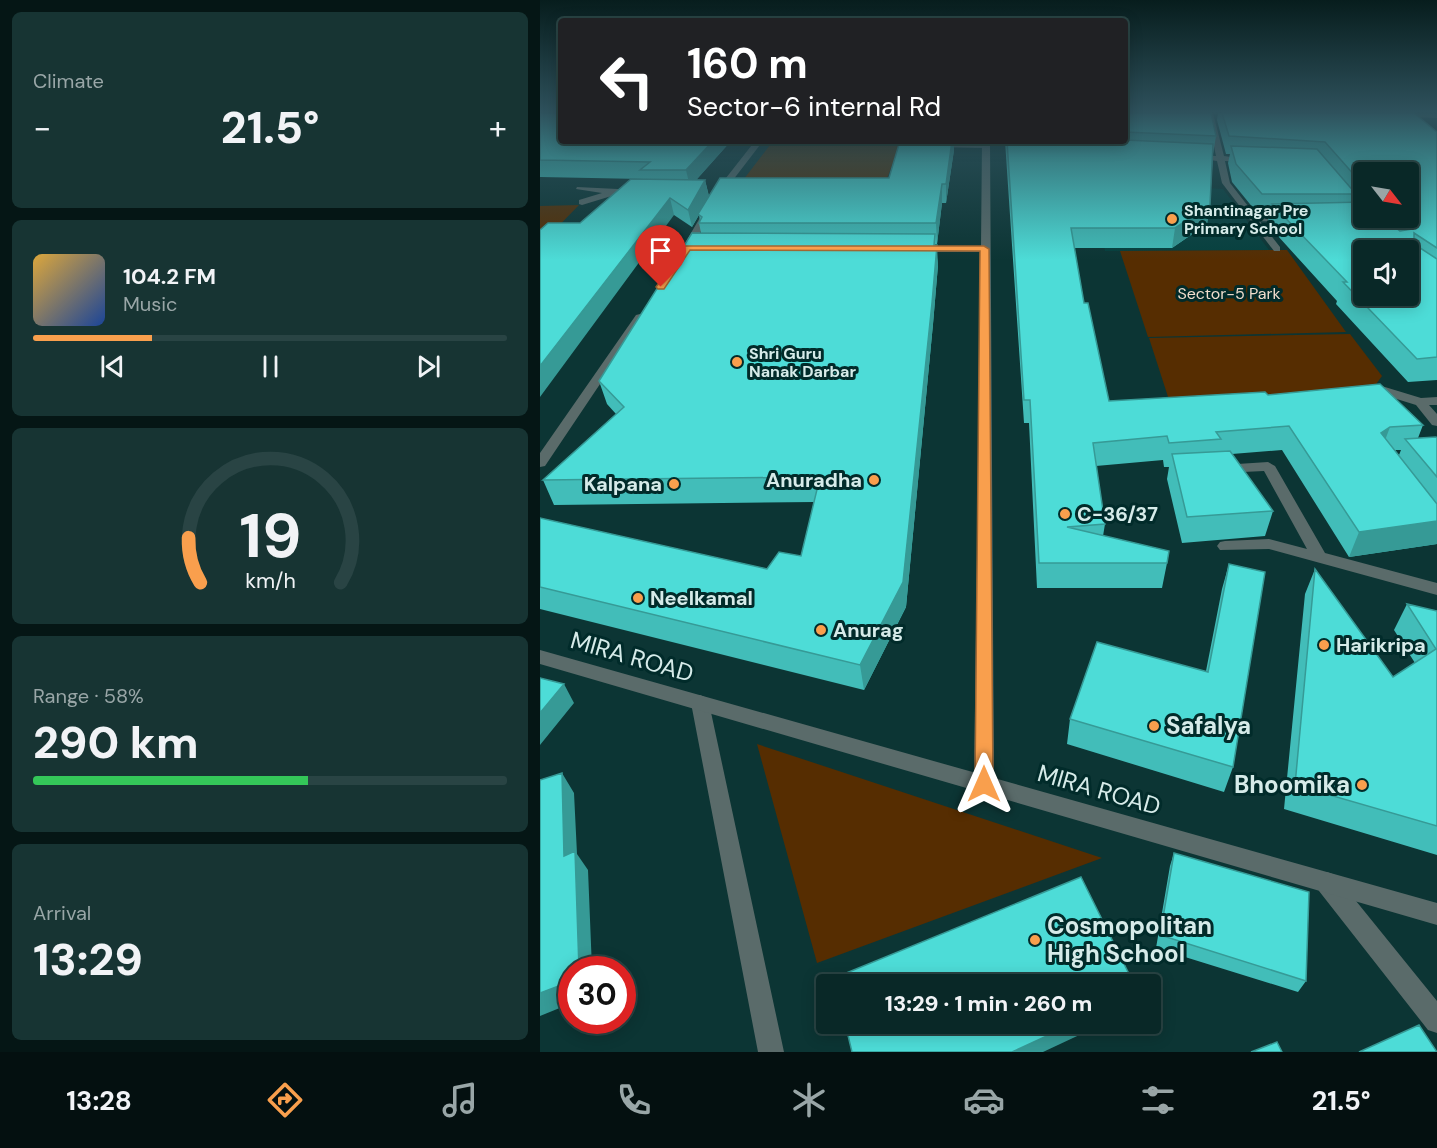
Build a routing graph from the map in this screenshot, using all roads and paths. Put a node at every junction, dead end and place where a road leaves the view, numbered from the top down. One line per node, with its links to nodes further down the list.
1 (740, 162): 10 (street)
2 (986, 162): 13 (street)
3 (1221, 162): 9 (street)
4 (580, 189): 5 (street)
5 (617, 191): 6 (street); 7 (street)
6 (651, 192)
7 (582, 202)
8 (1302, 218): 9 (street)
9 (1254, 219): 14 (street)
10 (688, 248): 11 (street); 15 (street)
11 (700, 248)
12 (901, 249): 13 (street)
13 (984, 249): 28 (street)
14 (1277, 249)
15 (681, 258)
16 (648, 306): 21 (street)
17 (1375, 388): 19 (street)
18 (1437, 401): 19 (street)
19 (1420, 402): 20 (street)
20 (1437, 422)
21 (540, 463)
22 (1211, 470): 24 (street)
23 (1225, 546): 24 (street)
24 (1319, 557): 25 (street)
25 (1437, 589)
26 (540, 657): 27 (street, MIRA ROAD)
27 (700, 703): 28 (street, MIRA ROAD); 32 (street)
28 (984, 784): 29 (street, MIRA ROAD)
29 (1327, 883): 30 (street, MIRA ROAD); 31 (street)
30 (1437, 914)
31 (1437, 1021)
32 (771, 1052)

